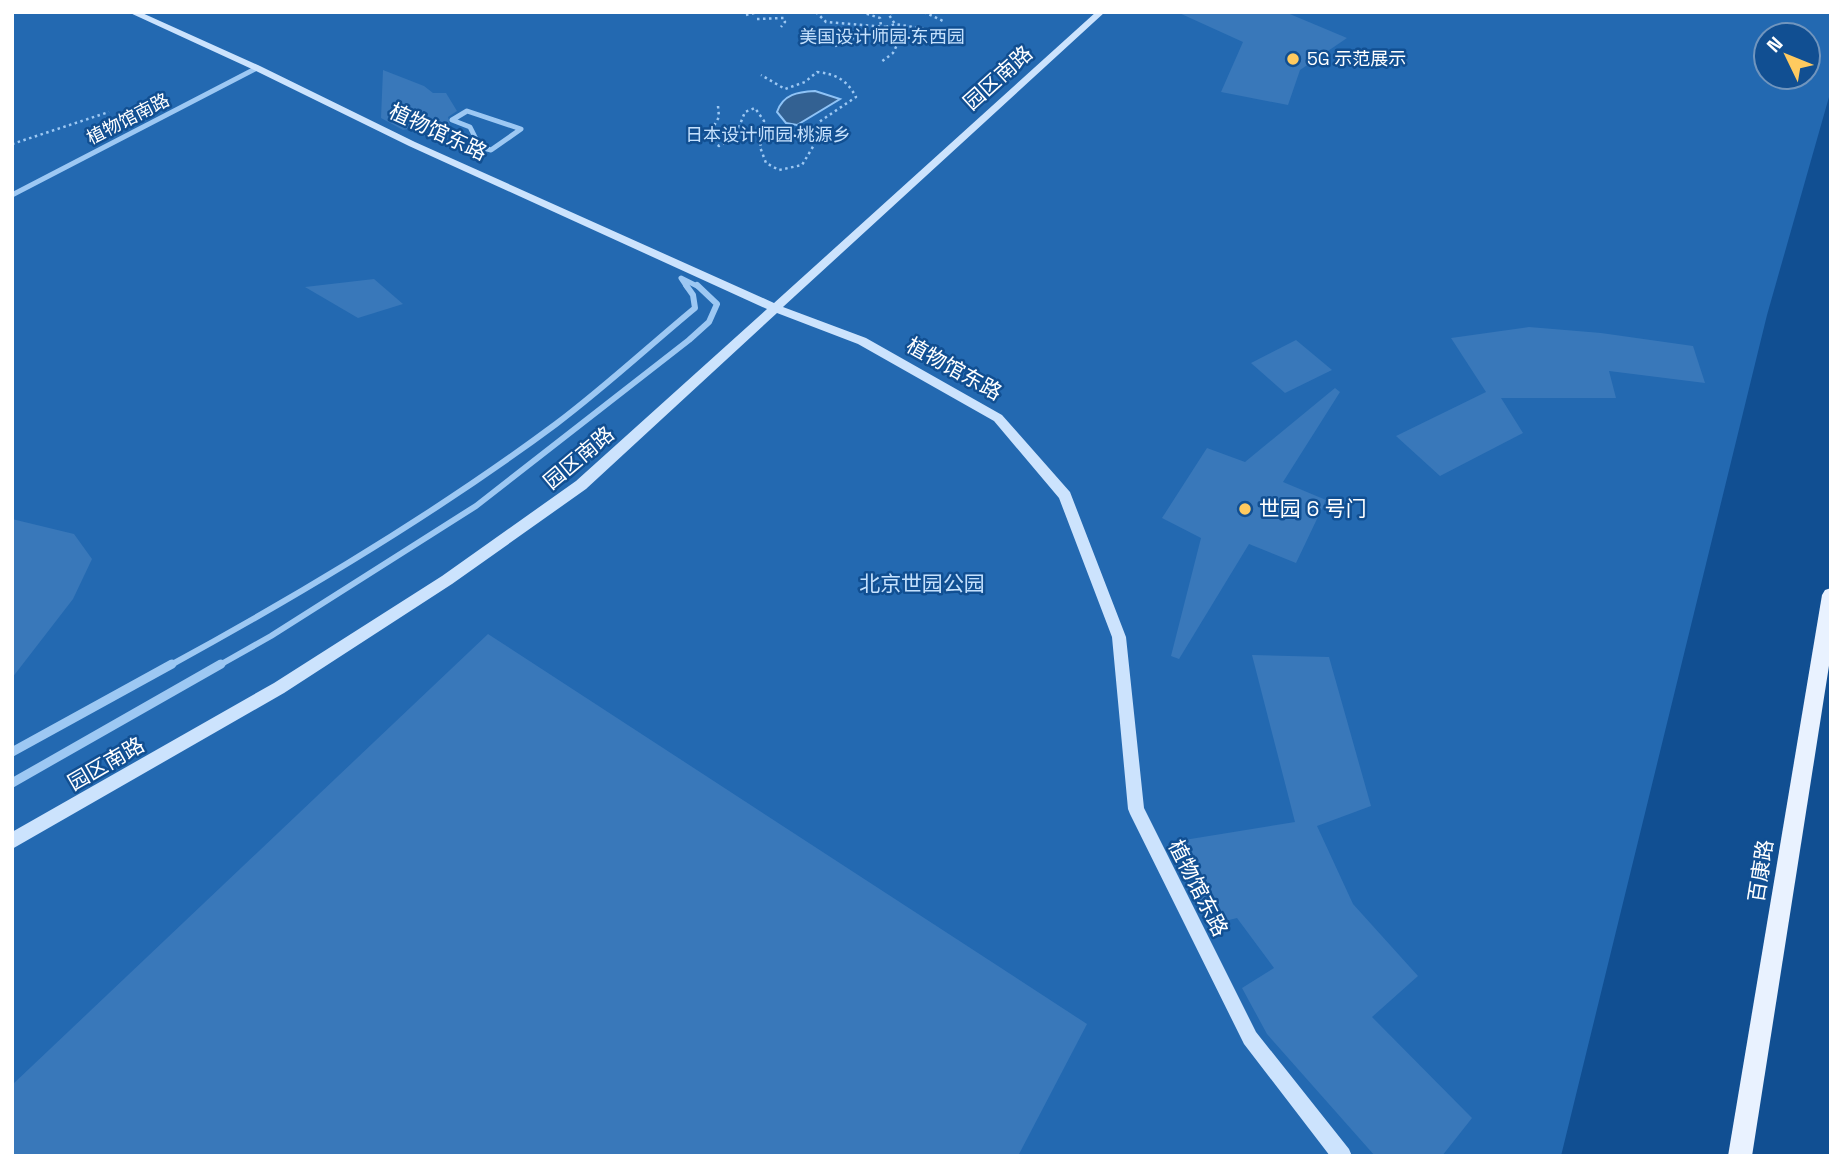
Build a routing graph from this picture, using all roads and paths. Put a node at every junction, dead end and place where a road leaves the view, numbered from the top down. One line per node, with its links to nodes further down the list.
1 (132, 12): 19 (street, 植物馆东路)
2 (758, 12): 8 (path)
3 (816, 12): 12 (path)
4 (860, 12): 12 (path)
5 (893, 12): 11 (path)
6 (924, 12): 10 (path)
7 (1101, 12): 26 (street, 园区南路)
8 (746, 15)
9 (757, 19): 13 (path)
10 (943, 21)
11 (895, 24): 14 (path); 15 (path)
12 (881, 26): 14 (path)
13 (780, 27)
14 (887, 27): 16 (path)
15 (931, 30)
16 (878, 37): 17 (path); 18 (path)
17 (835, 46)
18 (881, 62)
19 (257, 68): 25 (street, 植物馆南路); 26 (street, 植物馆东路)
20 (761, 75): 21 (path)
21 (718, 106)
22 (116, 110): 23 (path)
23 (12, 144)
24 (491, 150): 24 (street)
25 (12, 195)
26 (774, 308): 30 (street, 园区南路); 31 (street, 植物馆东路)
27 (1831, 595): 32 (main road, 百康路)
28 (12, 752): 29 (street)
29 (12, 783)
30 (12, 841)
31 (1342, 1156)
32 (1740, 1156)

